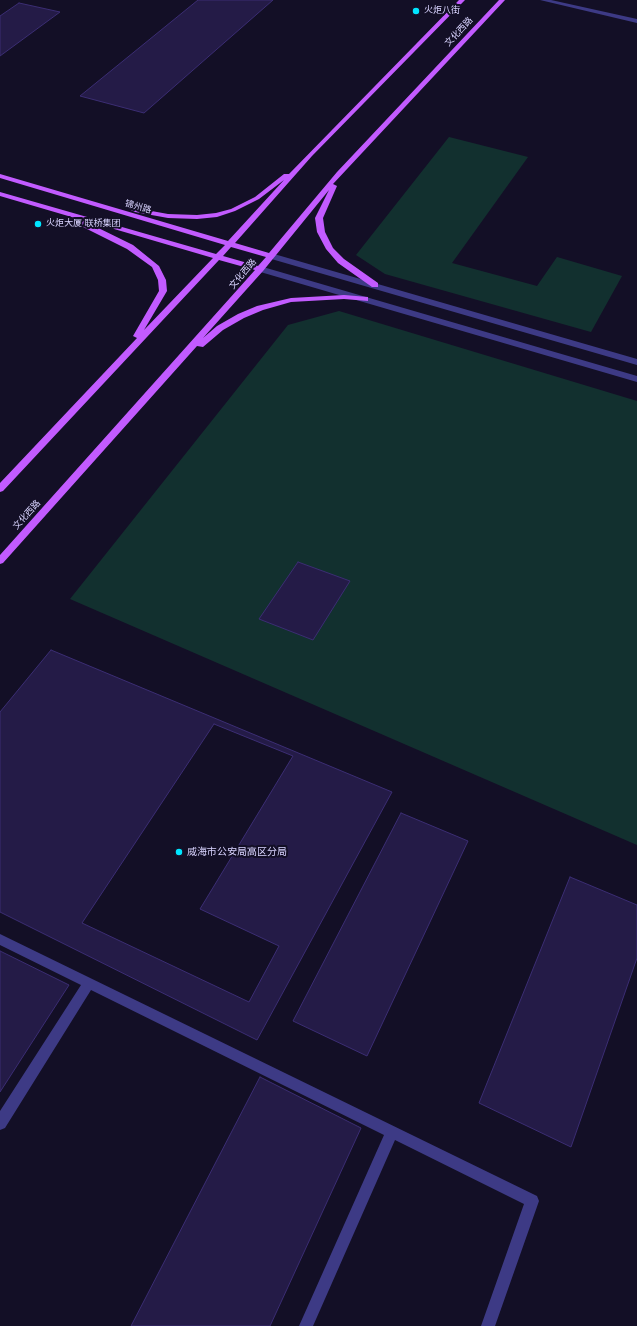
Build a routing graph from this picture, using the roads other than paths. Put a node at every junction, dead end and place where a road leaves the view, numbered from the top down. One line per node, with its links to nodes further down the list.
1 (462, 0): 5 (main road, 文化西路)
2 (502, 0): 6 (main road, 文化西路)
3 (543, 0): 4 (lane)
4 (637, 21)
5 (310, 155): 9 (main road); 11 (main road, 文化西路)
6 (339, 173): 13 (main road, 文化西路); 15 (main road)
7 (0, 176): 9 (main road, 锦州路)
8 (0, 194): 10 (main road)
9 (78, 199): 11 (main road, 锦州路)
10 (55, 209): 12 (main road); 17 (main road)
11 (230, 243): 12 (main road, 文化西路); 13 (main road, 锦州路)
12 (218, 256): 14 (main road); 17 (main road, 文化西路)
13 (271, 256): 14 (main road, 文化西路); 15 (lane)
14 (260, 269): 16 (lane); 19 (main road, 文化西路)
15 (375, 285): 18 (lane)
16 (365, 299): 19 (main road); 20 (lane)
17 (127, 353): 21 (main road, 文化西路)
18 (637, 362)
19 (172, 368): 22 (main road, 文化西路)
20 (637, 379)
21 (0, 489)
22 (0, 561)
23 (0, 939): 24 (lane)
24 (89, 983): 25 (lane); 26 (lane)
25 (0, 1123)
26 (392, 1132): 27 (lane); 28 (lane)
27 (306, 1326)
28 (488, 1326)

